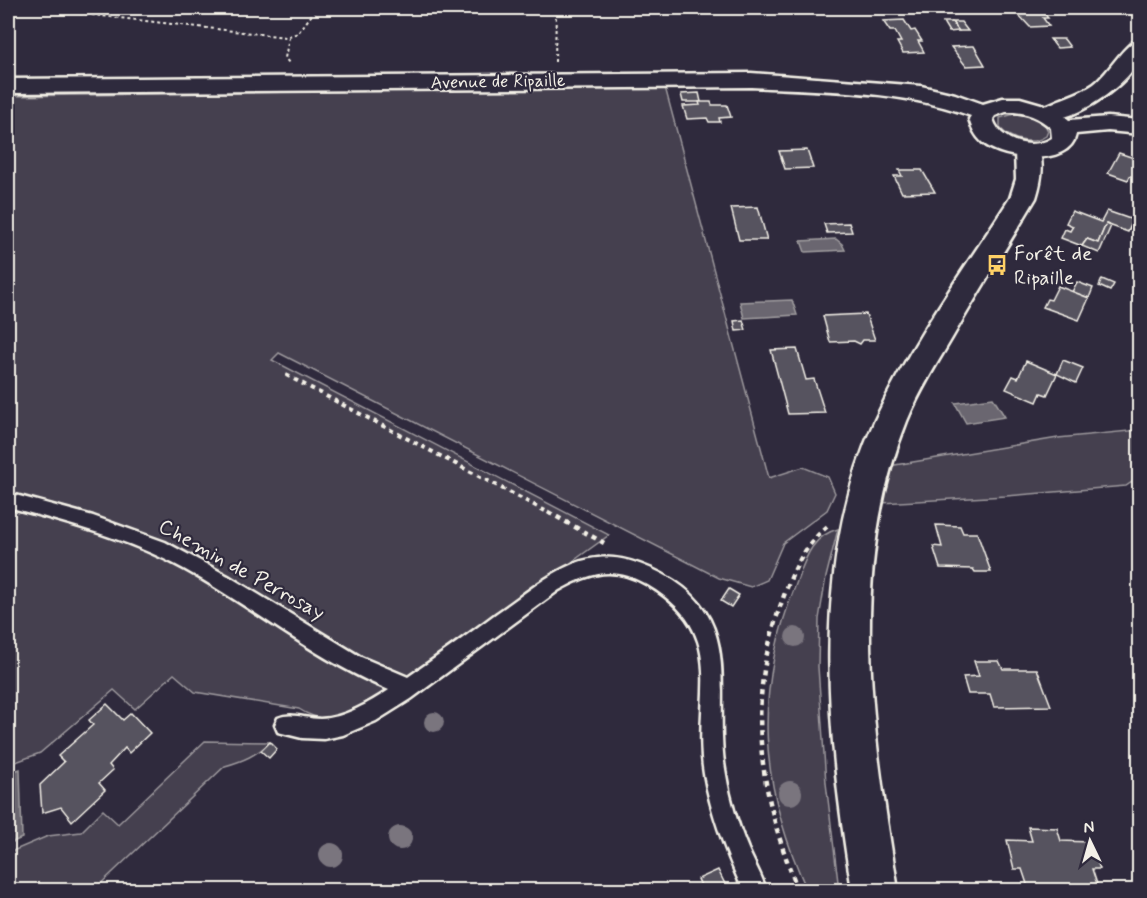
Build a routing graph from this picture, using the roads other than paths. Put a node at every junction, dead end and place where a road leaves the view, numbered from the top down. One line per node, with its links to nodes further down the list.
1 (1140, 45): 4 (street)
2 (8, 86): 3 (street, Avenue de Ripaille)
3 (984, 113): 4 (street); 6 (street)
4 (1056, 121): 5 (street); 6 (street)
5 (1140, 127)
6 (1027, 151): 11 (street)
7 (8, 500): 8 (lane, Chemin de Perrosay)
8 (410, 687): 9 (lane); 10 (lane)
9 (285, 725)
10 (755, 891)
11 (875, 891)

